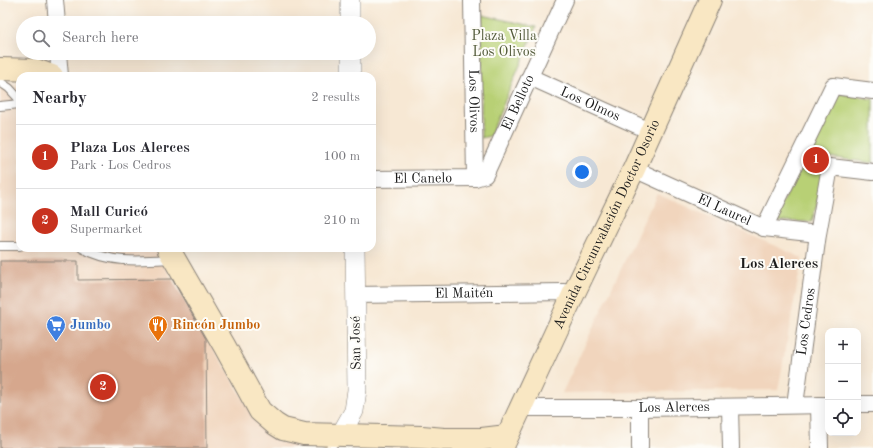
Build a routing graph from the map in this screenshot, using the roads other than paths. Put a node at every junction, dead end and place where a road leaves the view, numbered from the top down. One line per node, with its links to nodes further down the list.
1 (55, 0): 6 (street)
2 (350, 0): 7 (street)
3 (472, 0): 23 (street, Los Olivos)
4 (565, 0): 14 (street, El Belloto)
5 (710, 0): 20 (main road, Avenida Circunvalación Doctor Osorio)
6 (56, 16)
7 (350, 16)
8 (59, 60): 12 (street)
9 (351, 60): 13 (street)
10 (0, 69): 11 (main road)
11 (41, 72)
12 (60, 72)
13 (351, 72)
14 (530, 77): 20 (street, Los Olmos); 23 (street, El Belloto)
15 (0, 82): 17 (lane)
16 (873, 91): 25 (street)
17 (16, 96)
18 (16, 104): 19 (lane)
19 (0, 106)
20 (650, 131): 21 (main road, Avenida Circunvalación Doctor Osorio)
21 (634, 169): 25 (street, El Laurel); 33 (main road, Avenida Circunvalación Doctor Osorio)
22 (873, 172): 26 (street, Los Cedros)
23 (475, 178): 24 (street, El Canelo)
24 (376, 179)
25 (764, 228): 26 (street, El Laurel)
26 (818, 234): 36 (street, Los Cedros)
27 (0, 246): 28 (lane)
28 (16, 246)
29 (89, 252): 31 (lane)
30 (354, 252): 32 (street, San José)
31 (171, 254): 42 (main road)
32 (355, 295): 33 (street, El Maitén); 42 (street, San José)
33 (573, 295): 39 (main road, Avenida Circunvalación Doctor Osorio)
34 (861, 404): 35 (street)
35 (873, 404)
36 (795, 405): 37 (street, Los Alerces); 38 (street, Los Alerces)
37 (824, 405): 47 (street)
38 (730, 407): 40 (street, Los Alerces); 46 (street)
39 (520, 408): 40 (street, Los Alerces); 43 (main road, Avenida Circunvalación Doctor Osorio)
40 (640, 408): 45 (street)
41 (444, 439): 42 (main road); 43 (main road); 44 (main road)
42 (336, 441)
43 (504, 442)
44 (469, 448)
45 (640, 448)
46 (731, 448)
47 (820, 448)

